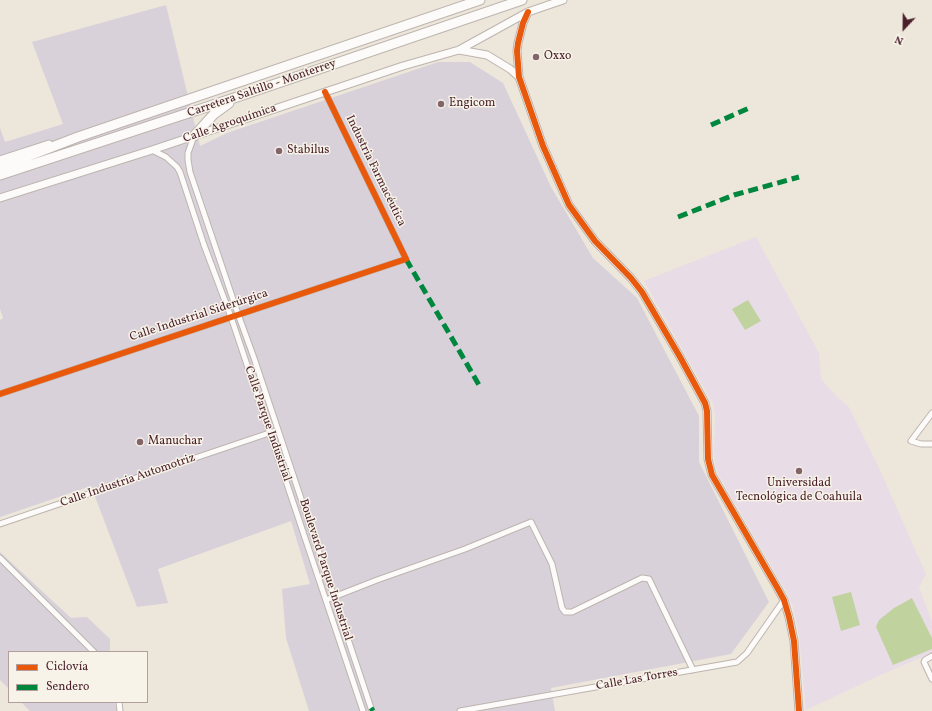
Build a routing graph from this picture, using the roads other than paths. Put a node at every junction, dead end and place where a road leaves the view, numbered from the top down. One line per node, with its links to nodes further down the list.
1 (480, 0): 12 (highway, Carretera Saltillo - Monterrey)
2 (522, 0): 8 (highway, Carretera Saltillo - Monterrey)
3 (563, 0): 4 (street, Calle Agroquímica)
4 (528, 12): 5 (street, Calle Agroquímica); 6 (street)
5 (459, 50): 6 (street); 7 (street, Calle Agroquímica)
6 (519, 77): 38 (street)
7 (325, 92): 10 (street, Calle Agroquímica); 26 (street, Industria Farmacéutica)
8 (234, 98): 9 (highway); 15 (highway, Carretera Saltillo - Monterrey)
9 (209, 120): 10 (highway); 11 (highway)
10 (213, 130): 11 (street, Calle Agroquímica)
11 (194, 136): 13 (street, Calle Agroquímica); 18 (street, Boulevard Parque Industrial)
12 (78, 137): 14 (street); 16 (highway, Carretera Saltillo - Monterrey)
13 (152, 150): 20 (street, Calle Parque Industrial); 21 (street, Calle Agroquímica)
14 (0, 160)
15 (41, 163): 17 (highway, Carretera Saltillo - Monterrey); 19 (highway)
16 (0, 167)
17 (0, 175)
18 (192, 179): 20 (street); 22 (street, Boulevard Parque Industrial)
19 (0, 182)
20 (184, 182): 23 (street, Calle Parque Industrial)
21 (0, 198)
22 (203, 210): 23 (street); 24 (street, Boulevard Parque Industrial)
23 (194, 213): 25 (street, Calle Parque Industrial)
24 (213, 242): 25 (street); 27 (street, Boulevard Parque Industrial)
25 (204, 245): 28 (street, Calle Parque Industrial)
26 (406, 259): 27 (street, Calle Industrial Siderúrgica)
27 (238, 314): 28 (street, Calle Industrial Siderúrgica); 31 (street, Boulevard Parque Industrial)
28 (231, 317): 29 (street, Calle Industrial Siderúrgica); 32 (street, Calle Parque Industrial)
29 (0, 394)
30 (932, 413): 33 (street)
31 (278, 430): 32 (street, Calle Industria Automotriz); 36 (street, Boulevard Parque Industrial)
32 (270, 433): 34 (street, Calle Industria Automotriz); 37 (street, Calle Parque Industrial)
33 (932, 444)
34 (0, 524)
35 (0, 558): 39 (street)
36 (334, 597): 37 (street); 41 (street); 43 (street, Boulevard Parque Industrial)
37 (326, 600): 44 (street, Calle Parque Industrial)
38 (784, 600): 41 (street, Calle Las Torres); 46 (street)
39 (93, 651)
40 (932, 656): 42 (street)
41 (693, 670): 45 (street, Calle Las Torres)
42 (932, 679)
43 (371, 710)
44 (363, 711)
45 (460, 711)
46 (799, 711)

